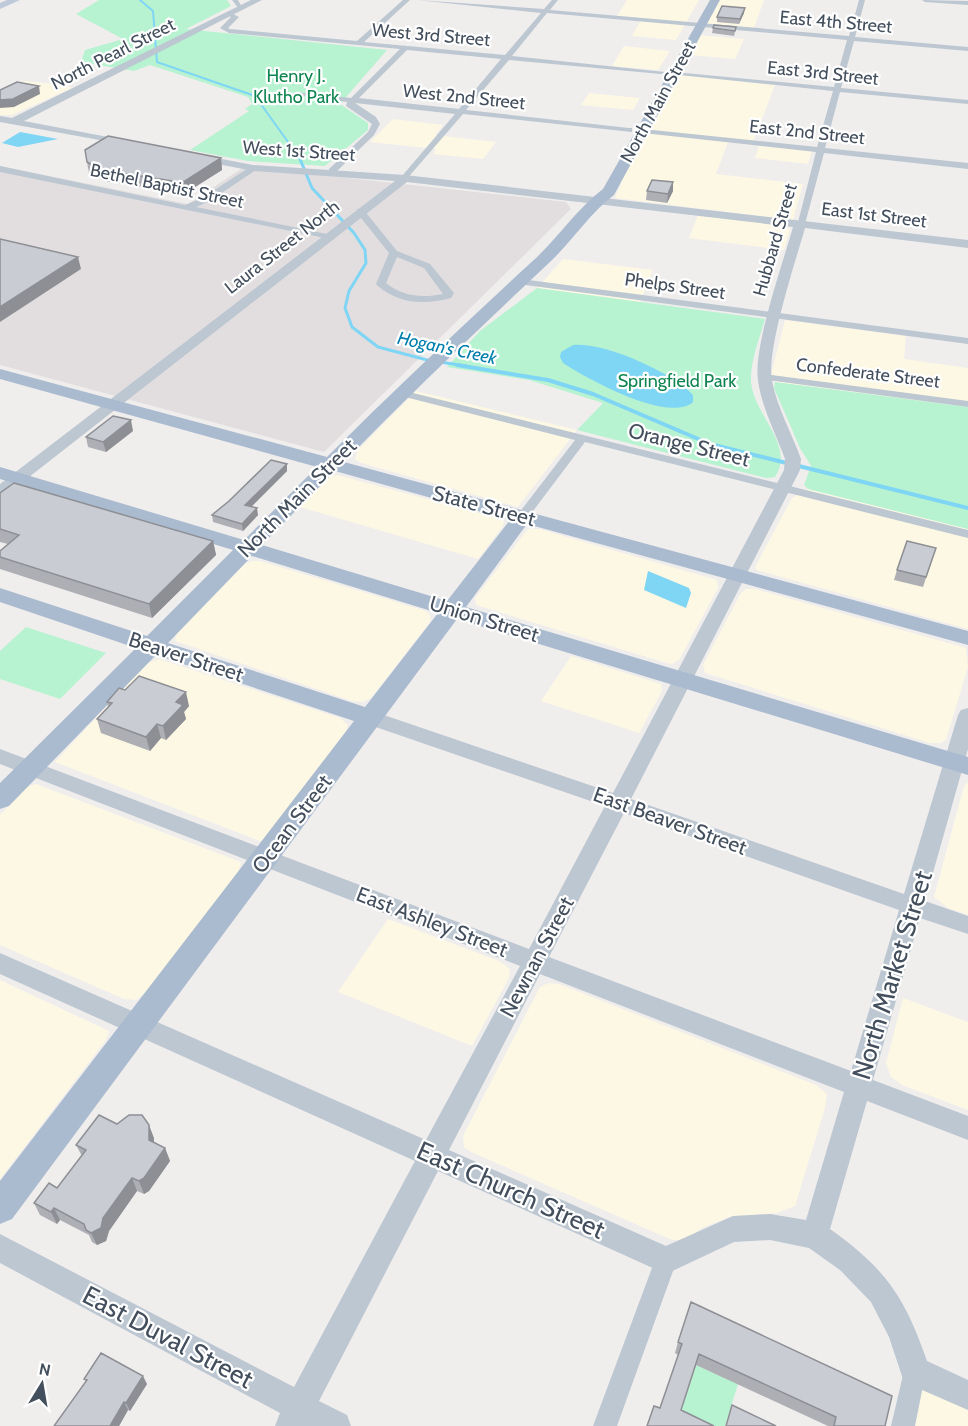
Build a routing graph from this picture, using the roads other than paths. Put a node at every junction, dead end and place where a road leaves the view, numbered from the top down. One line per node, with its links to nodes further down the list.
1 (15, 0): 12 (main road)
2 (258, 0): 11 (street, North Pearl Street)
3 (407, 0): 17 (street)
4 (420, 0): 13 (street, East 4th Street)
5 (555, 0): 13 (street, Laura Street North)
6 (703, 0): 15 (main road, North Main Street)
7 (715, 0): 15 (main road, North Main Street)
8 (862, 0): 16 (street, Hubbard Street)
9 (926, 0): 10 (street)
10 (968, 3)
11 (238, 4): 14 (street, North Pearl Street)
12 (0, 6)
13 (546, 11): 15 (street, East 4th Street); 20 (street, Laura Street North)
14 (229, 14): 17 (street, West 3rd Street); 28 (street, North Pearl Street)
15 (695, 24): 16 (street, East 4th Street); 21 (main road, North Main Street)
16 (851, 38): 19 (street, East 4th Street); 22 (street, Hubbard Street)
17 (359, 43): 18 (street, West 3rd Street)
18 (406, 47): 20 (street, West 3rd Street); 24 (street)
19 (968, 48)
20 (507, 57): 21 (street, West 3rd Street); 26 (street, Laura Street North)
21 (668, 73): 22 (street, East 3rd Street); 30 (main road, North Main Street); 31 (main road, North Main Street)
22 (837, 89): 25 (street, East 3rd Street); 34 (street, Hubbard Street)
23 (296, 94): 24 (street, West 2nd Street)
24 (352, 100): 26 (street, West 2nd Street); 40 (street)
25 (968, 102)
26 (462, 112): 30 (street, West 2nd Street); 41 (street, Laura Street North)
27 (0, 119): 28 (street)
28 (14, 122): 29 (street, North Pearl Street); 32 (street, North Pearl Street); 33 (street)
29 (0, 126)
30 (629, 130): 36 (main road, North Main Street)
31 (643, 131): 34 (street, East 2nd Street); 43 (main road, North Main Street)
32 (0, 134)
33 (136, 145)
34 (821, 150): 37 (street, East 2nd Street); 46 (street, Hubbard Street)
35 (186, 155): 38 (street, West 1st Street)
36 (611, 160)
37 (968, 166)
38 (253, 168): 40 (street, West 1st Street); 44 (street)
39 (0, 169): 44 (street, Bethel Baptist Street)
40 (332, 171): 41 (street, West 1st Street)
41 (405, 178): 43 (street, West 1st Street); 45 (street, Laura Street North)
42 (600, 180): 43 (main road, North Main Street)
43 (598, 200): 46 (street, East 1st Street); 50 (main road, North Main Street)
44 (188, 207): 47 (street, Bethel Baptist Street)
45 (356, 214): 47 (street, Laura Street North); 49 (street)
46 (800, 224): 48 (street, East 1st Street); 51 (street, Hubbard Street)
47 (327, 237): 56 (street, Laura Street North)
48 (968, 244)
49 (394, 253): 49 (street)
50 (521, 282): 51 (street, Phelps Street); 55 (main road, North Main Street)
51 (776, 316): 52 (street, Phelps Street); 54 (street, Hubbard Street)
52 (968, 341)
53 (0, 374): 56 (main road, State Street)
54 (764, 377): 57 (street, Confederate Street); 61 (street)
55 (401, 393): 58 (street, Orange Street); 59 (main road, North Main Street)
56 (112, 404): 59 (main road, State Street); 60 (street, Laura Street North)
57 (968, 404)
58 (582, 438): 61 (street, Orange Street); 63 (street, Ocean Street)
59 (331, 464): 63 (main road, State Street); 65 (main road, North Main Street)
60 (9, 476): 62 (street, Laura Street North); 65 (main road, Union Street)
61 (784, 488): 64 (street, Orange Street); 66 (street, Newnan Street)
62 (0, 492)
63 (523, 516): 66 (main road, State Street); 68 (main road, Ocean Street)
64 (968, 534)
65 (249, 547): 68 (main road, Union Street); 70 (main road, North Main Street)
66 (737, 575): 69 (main road, State Street); 71 (street, Newnan Street)
67 (0, 595): 70 (main road, Beaver Street)
68 (454, 610): 71 (main road, Union Street); 73 (main road, Ocean Street)
69 (968, 638)
70 (152, 645): 73 (main road, Beaver Street); 76 (main road, North Main Street)
71 (682, 679): 75 (main road, Union Street); 78 (street, Newnan Street)
72 (968, 715): 75 (street, North Market Street)
73 (371, 718): 78 (street, East Beaver Street); 79 (main road, Ocean Street)
74 (0, 756): 76 (street, East Ashley Street)
75 (962, 764): 80 (street, North Market Street)
76 (32, 768): 77 (main road, North Main Street); 79 (street, East Ashley Street)
77 (0, 799)
78 (618, 803): 80 (street, East Beaver Street); 82 (street, Newnan Street)
79 (267, 858): 82 (street, East Ashley Street); 84 (main road, Ocean Street)
80 (913, 906): 81 (street, East Beaver Street); 85 (street, North Market Street)
81 (968, 925)
82 (535, 962): 85 (street, East Ashley Street); 87 (street, Newnan Street)
83 (0, 963): 84 (street, East Church Street)
84 (140, 1025): 87 (street, East Church Street); 88 (main road, Ocean Street)
85 (859, 1086): 86 (street, East Ashley Street); 89 (street, North Market Street)
86 (968, 1128)
87 (432, 1155): 91 (street, East Church Street); 94 (street, Newnan Street)
88 (0, 1208)
89 (815, 1235): 91 (street); 92 (street)
90 (0, 1248): 94 (street, East Duval Street)
91 (666, 1260): 96 (street)
92 (915, 1371): 93 (street); 97 (street)
93 (968, 1395)
94 (295, 1416): 95 (street, East Duval Street)
95 (336, 1426)
96 (605, 1426)
97 (903, 1426)

